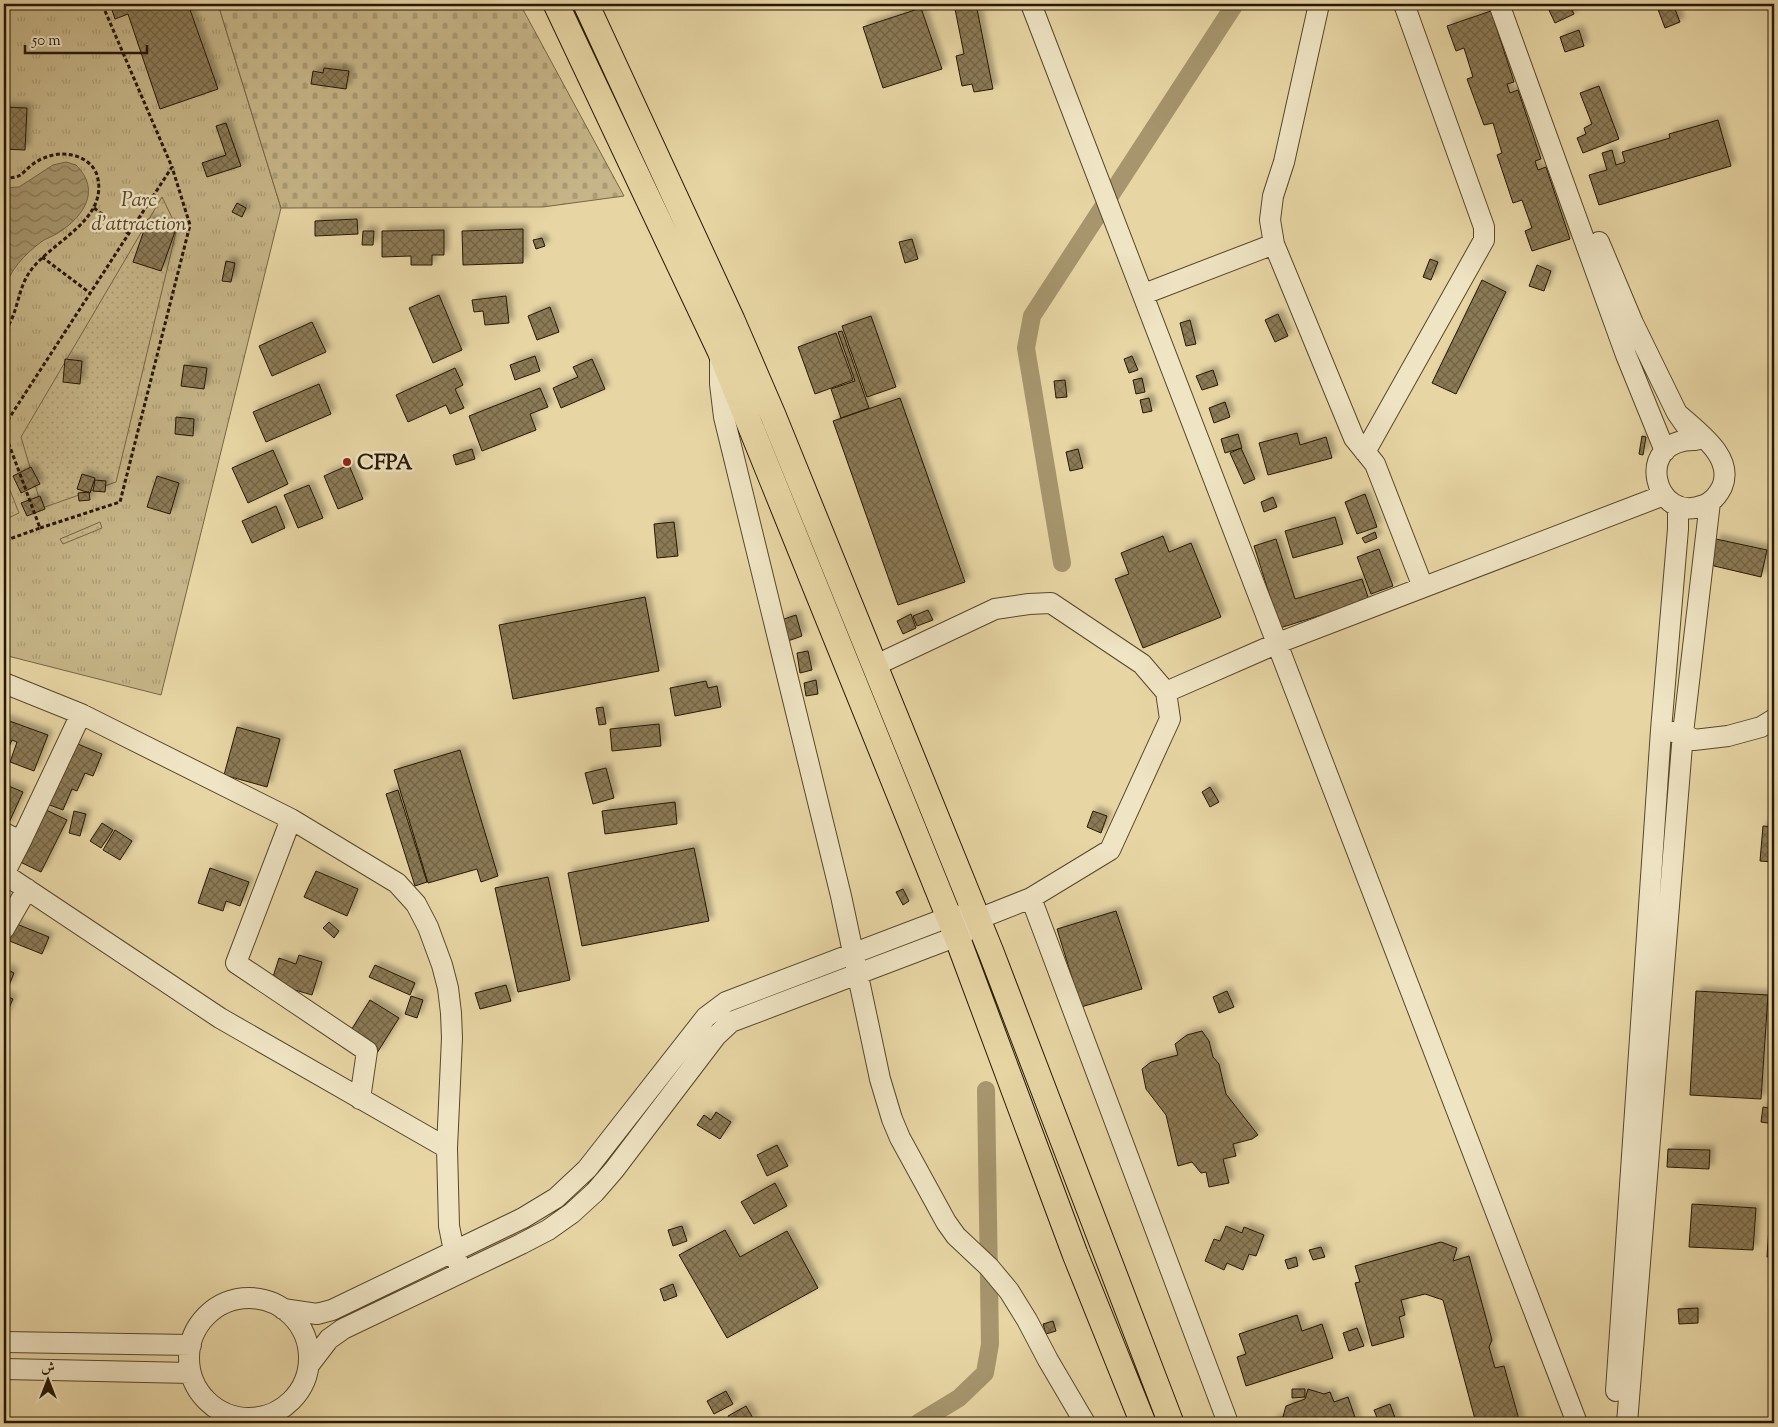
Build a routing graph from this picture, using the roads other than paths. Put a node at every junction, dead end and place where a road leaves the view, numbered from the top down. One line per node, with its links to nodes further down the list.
1 (556, 4): 10 (main road)
2 (586, 4): 18 (main road)
3 (1032, 4): 9 (street)
4 (1319, 4): 8 (street)
5 (1404, 4): 13 (street)
6 (1499, 4): 12 (street)
7 (1512, 4): 11 (street)
8 (1274, 244): 9 (street); 13 (street)
9 (1144, 294): 17 (street)
10 (720, 351): 31 (main road); 33 (street)
11 (1677, 413): 12 (street); 15 (street)
12 (1665, 450): 14 (street)
13 (1365, 452): 16 (street)
14 (1671, 500): 15 (street); 16 (street); 23 (street)
15 (1710, 502): 24 (street)
16 (1423, 588): 17 (street)
17 (1278, 643): 20 (street); 49 (street)
18 (874, 666): 20 (street); 30 (main road)
19 (4, 683): 21 (street)
20 (1166, 692): 29 (street)
21 (81, 714): 25 (street); 26 (street)
22 (1774, 719): 24 (street)
23 (1660, 730): 24 (street); 50 (street)
24 (1684, 733): 51 (street)
25 (291, 819): 35 (street); 36 (street)
26 (12, 837): 27 (street)
27 (4, 875): 28 (street)
28 (27, 889): 32 (street); 35 (street)
29 (1031, 898): 30 (street); 48 (street)
30 (978, 919): 31 (street); 47 (main road)
31 (953, 927): 33 (street); 34 (street); 46 (main road)
32 (4, 929)
33 (854, 953): 34 (street); 37 (street)
34 (858, 974): 38 (street); 45 (street)
35 (360, 1099): 36 (street)
36 (447, 1148): 37 (street)
37 (454, 1251): 38 (street); 39 (street)
38 (461, 1272): 42 (street)
39 (283, 1309): 41 (street); 42 (street)
40 (4, 1342): 41 (street)
41 (191, 1345): 44 (street)
42 (309, 1365): 44 (street)
43 (4, 1369): 44 (street)
44 (191, 1373)
45 (1084, 1423)
46 (1143, 1423)
47 (1171, 1423)
48 (1228, 1423)
49 (1577, 1423)
50 (1614, 1423)
51 (1627, 1423)

